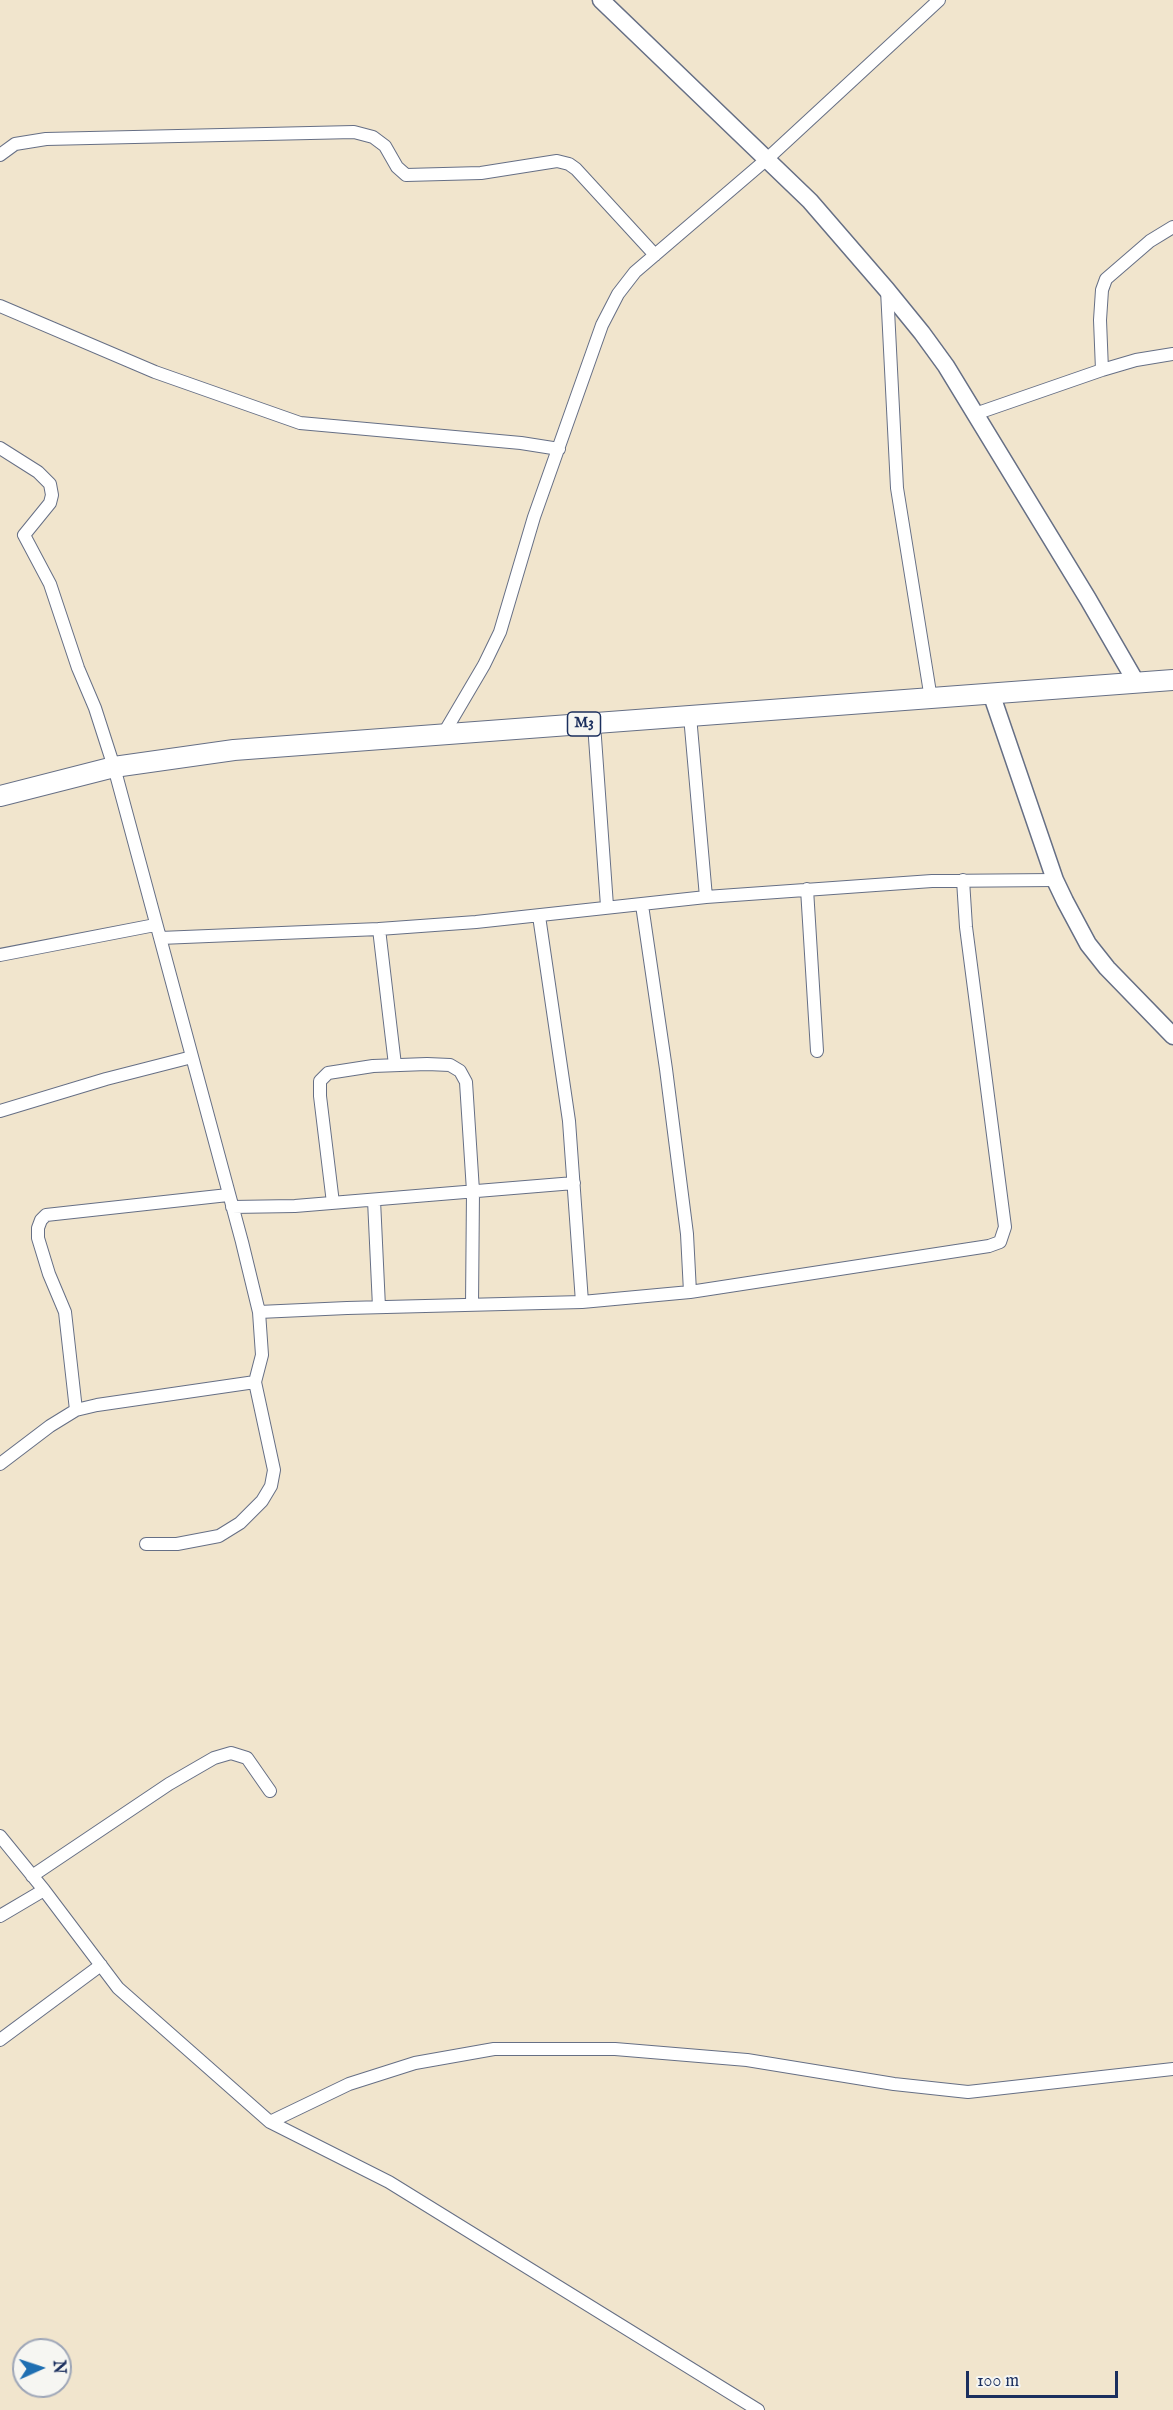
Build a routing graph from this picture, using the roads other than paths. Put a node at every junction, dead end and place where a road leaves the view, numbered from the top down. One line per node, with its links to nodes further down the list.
1 (601, 0): 5 (street)
2 (939, 0): 3 (street)
3 (924, 6): 5 (street)
4 (0, 155): 7 (street)
5 (767, 159): 7 (street); 8 (street)
6 (1173, 227): 11 (street)
7 (655, 255): 14 (street)
8 (887, 290): 12 (street); 18 (street)
9 (0, 306): 14 (street)
10 (1173, 354): 11 (street)
11 (1102, 370): 12 (street)
12 (975, 414): 16 (street)
13 (0, 448): 22 (street)
14 (559, 449): 21 (street)
15 (1173, 680): 16 (main road, M3)
16 (1136, 682): 17 (main road, M3)
17 (991, 693): 18 (main road, M3); 25 (street)
18 (932, 699): 19 (main road, M3)
19 (690, 717): 20 (main road, M3); 27 (street)
20 (594, 724): 21 (main road, M3); 29 (street)
21 (444, 733): 22 (main road, M3)
22 (114, 767): 23 (main road, M3); 31 (street)
23 (0, 796)
24 (963, 880): 25 (street); 26 (street); 46 (street)
25 (1055, 880): 35 (street)
26 (807, 889): 27 (street); 36 (street)
27 (706, 897): 28 (street)
28 (642, 905): 29 (street); 46 (street)
29 (607, 906): 30 (street)
30 (539, 916): 32 (street); 40 (street)
31 (155, 925): 33 (street); 34 (street)
32 (379, 929): 33 (street); 38 (street)
33 (160, 938): 37 (street)
34 (0, 955)
35 (1173, 1036)
36 (817, 1051)
37 (192, 1057): 39 (street); 42 (street)
38 (395, 1065): 41 (street); 44 (street)
39 (0, 1111)
40 (574, 1183): 41 (street); 47 (street)
41 (473, 1191): 43 (street); 48 (street)
42 (228, 1195): 45 (street); 52 (street)
43 (374, 1200): 44 (street); 49 (street)
44 (333, 1203): 45 (street)
45 (232, 1207): 50 (street)
46 (690, 1292): 47 (street)
47 (582, 1302): 48 (street)
48 (472, 1305): 49 (street)
49 (379, 1307): 50 (street)
50 (259, 1312): 51 (street)
51 (255, 1382): 52 (street); 54 (street)
52 (76, 1410): 53 (street)
53 (0, 1464)
54 (146, 1544)
55 (270, 1791): 57 (street)
56 (0, 1836): 57 (street)
57 (32, 1876): 58 (street)
58 (44, 1890): 59 (street); 60 (street)
59 (0, 1916)
60 (101, 1965): 61 (street); 63 (street)
61 (0, 2040)
62 (1173, 2069): 63 (street)
63 (270, 2122): 64 (street)
64 (758, 2410)

